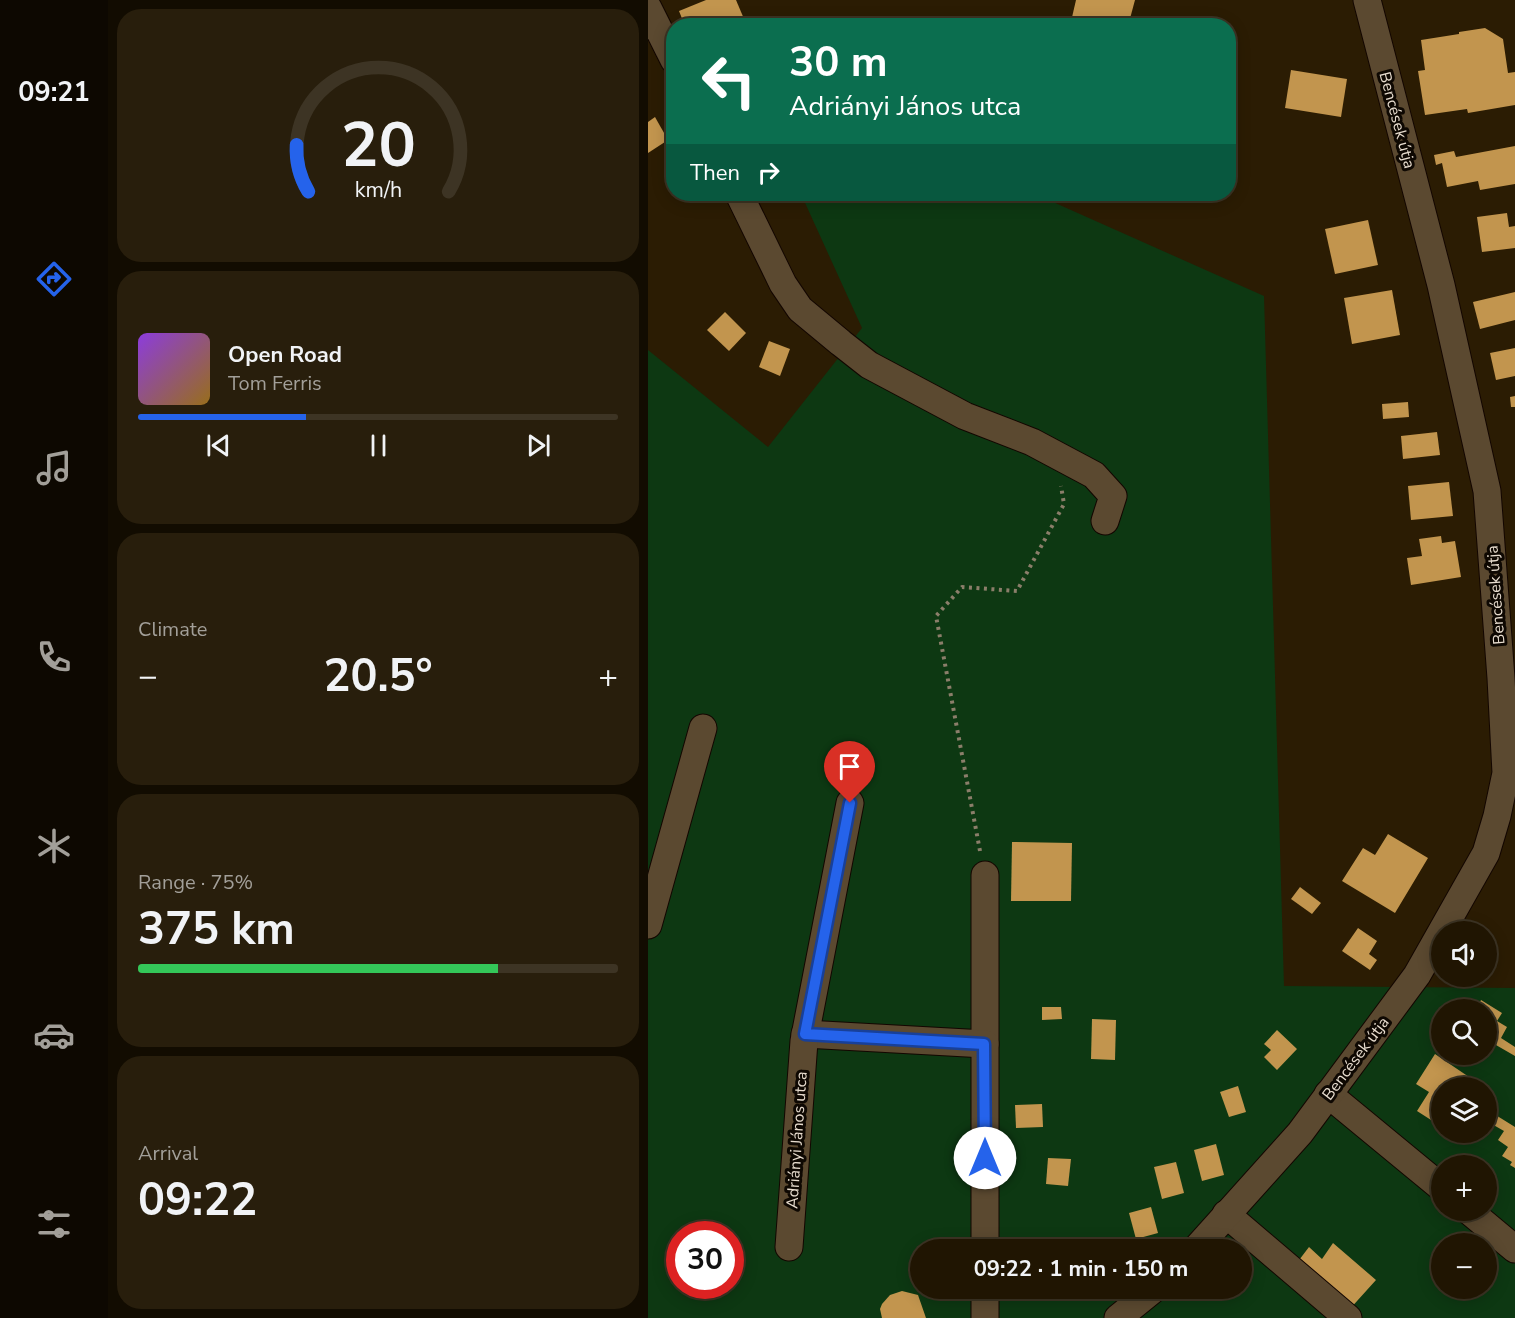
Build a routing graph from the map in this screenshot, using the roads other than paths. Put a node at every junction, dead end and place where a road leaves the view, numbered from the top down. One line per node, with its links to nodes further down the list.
1 (1367, 0): 8 (street, Bencések útja)
2 (648, 8): 3 (street)
3 (666, 44)
4 (742, 201): 5 (street)
5 (1105, 521)
6 (703, 728): 10 (street)
7 (850, 803): 11 (street, Adriányi János utca)
8 (1506, 816): 13 (street, Bencések útja)
9 (984, 876): 12 (street)
10 (648, 924)
11 (805, 1034): 12 (street); 19 (street, Adriányi János utca)
12 (984, 1044): 17 (street)
13 (1328, 1094): 14 (street); 15 (street, Bencések útja)
14 (1431, 1179)
15 (1226, 1214): 18 (street, Bencések útja); 25 (street)
16 (1481, 1221): 20 (street)
17 (985, 1239)
18 (1204, 1239)
19 (789, 1247)
20 (1515, 1249)
21 (985, 1299): 23 (street)
22 (1141, 1299): 24 (street)
23 (985, 1318)
24 (1118, 1318)
25 (1348, 1318)

